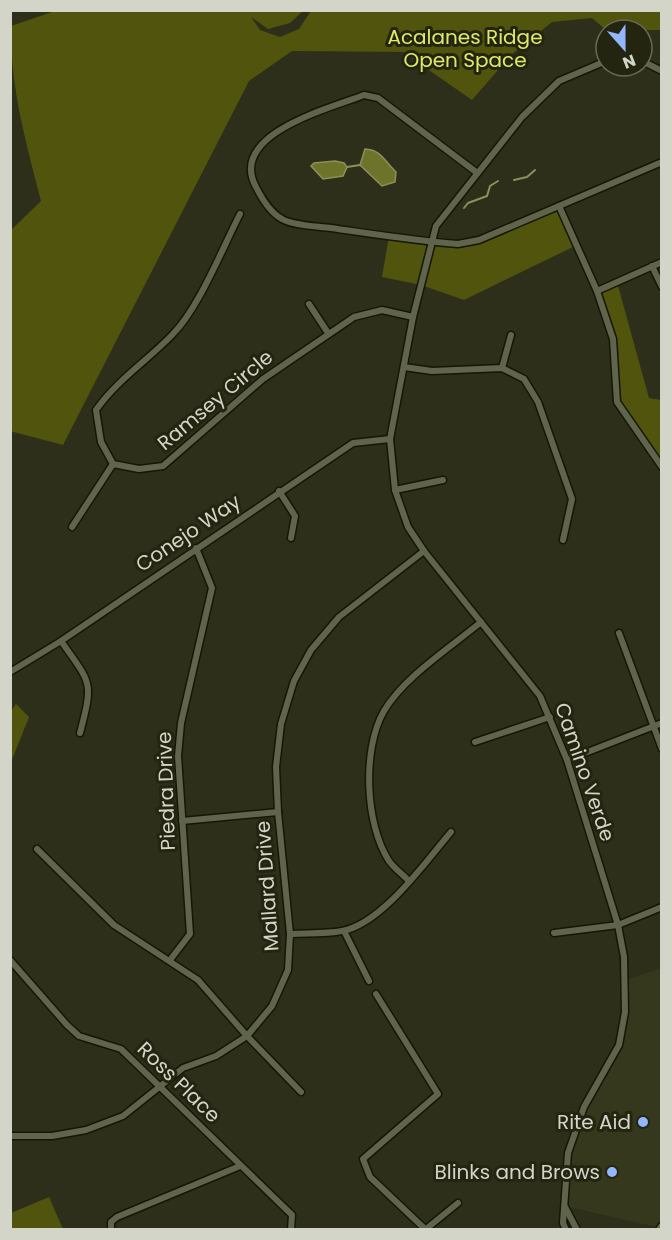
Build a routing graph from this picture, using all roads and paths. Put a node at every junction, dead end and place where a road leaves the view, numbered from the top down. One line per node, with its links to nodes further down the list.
1 (594, 65): 3 (street, Camino Verde)
2 (662, 162): 4 (street)
3 (476, 172): 6 (street, Camino Verde); 6 (street)
4 (559, 206): 6 (street); 10 (street)
5 (240, 214): 18 (street)
6 (431, 242): 12 (street, Camino Verde)
7 (662, 262): 8 (street)
8 (652, 266): 9 (street); 10 (street)
9 (662, 287)
10 (597, 291): 19 (street)
11 (309, 304): 13 (street)
12 (413, 316): 13 (street, Ramsey Circle); 15 (street, Camino Verde)
13 (328, 333): 18 (street, Ramsey Circle)
14 (511, 335): 16 (street)
15 (404, 367): 16 (street); 17 (street, Camino Verde)
16 (502, 368): 25 (street)
17 (390, 439): 21 (street, Camino Verde); 22 (street, Conejo Way)
18 (113, 464): 23 (street)
19 (662, 467)
20 (443, 480): 21 (street)
21 (395, 490): 27 (street, Camino Verde)
22 (279, 491): 24 (street); 26 (street, Conejo Way)
23 (72, 528)
24 (291, 538)
25 (563, 540)
26 (196, 548): 30 (street, Conejo Way); 40 (street, Piedra Drive)
27 (424, 551): 28 (street, Camino Verde); 39 (street, Mallard Drive)
28 (481, 621): 32 (street, Camino Verde); 43 (street)
29 (619, 633): 34 (street)
30 (61, 641): 31 (street, Conejo Way); 35 (street)
31 (10, 672)
32 (550, 717): 36 (street); 38 (street, Camino Verde)
33 (662, 723): 34 (street)
34 (653, 726): 37 (street); 38 (street)
35 (80, 733)
36 (475, 742)
37 (662, 749)
38 (567, 760): 45 (street, Camino Verde)
39 (278, 812): 40 (street); 48 (street, Mallard Drive)
40 (182, 821): 50 (street, Piedra Drive)
41 (451, 832): 43 (street)
42 (37, 849): 50 (street)
43 (408, 880): 46 (street)
44 (662, 907): 45 (street)
45 (618, 925): 47 (street); 59 (street, Camino Verde)
46 (344, 931): 48 (street); 51 (street)
47 (554, 933)
48 (290, 934): 53 (street, Mallard Drive)
49 (10, 960): 54 (street, Ross Place)
50 (170, 960): 53 (street)
51 (369, 981)
52 (376, 994): 60 (street)
53 (247, 1036): 54 (street, Mallard Drive); 55 (street)
54 (160, 1088): 56 (street, Mallard Drive); 57 (street, Ross Place)
55 (301, 1092)
56 (10, 1136)
57 (240, 1166): 61 (street); 62 (street, Ross Place)
58 (458, 1203): 60 (street)
59 (565, 1206): 63 (street, Camino Verde); 64 (street, Camino Verde)
60 (426, 1229)
61 (111, 1230)
62 (291, 1230)
63 (566, 1230)
64 (577, 1230)

